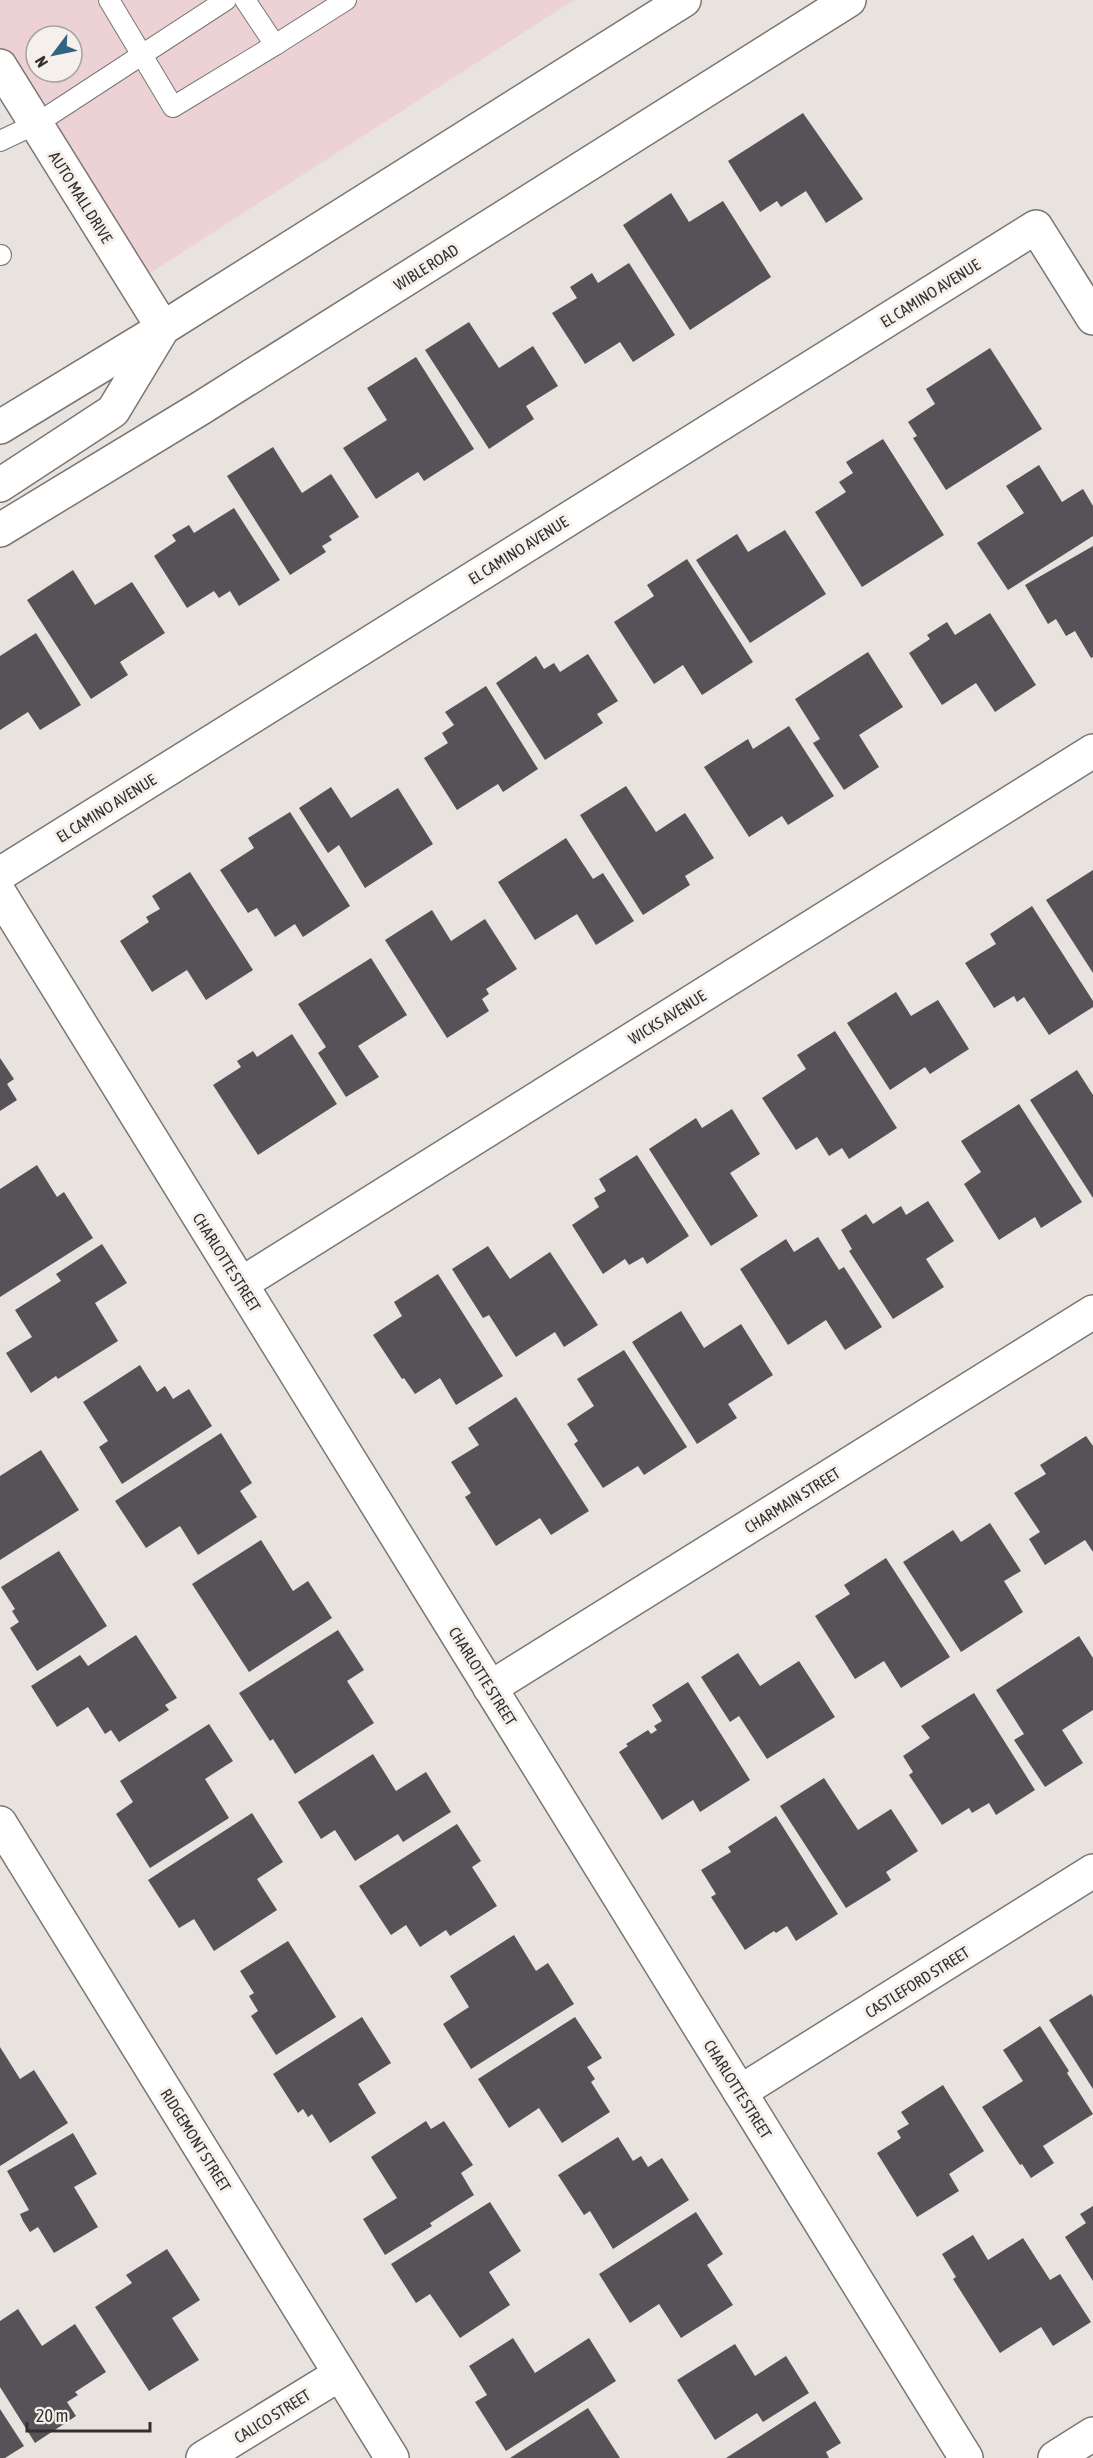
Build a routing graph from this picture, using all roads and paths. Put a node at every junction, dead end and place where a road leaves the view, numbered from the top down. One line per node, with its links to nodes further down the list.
1 (109, 0): 8 (lane)
2 (226, 0): 8 (lane)
3 (245, 0): 7 (lane)
4 (346, 0): 7 (lane)
5 (684, 0): 13 (street)
6 (849, 0): 16 (street, WIBLE ROAD)
7 (275, 45): 8 (lane)
8 (141, 55): 10 (lane)
9 (0, 66): 10 (street, AUTO MALL DRIVE)
10 (36, 124): 11 (lane); 13 (street, AUTO MALL DRIVE)
11 (0, 141)
12 (1093, 318): 18 (street, EL CAMINO AVENUE)
13 (163, 328): 14 (street); 15 (street)
14 (0, 427)
15 (0, 484)
16 (0, 530)
17 (1093, 751): 20 (street, WICKS AVENUE)
18 (0, 874)
19 (0, 894): 20 (street, CHARLOTTE STREET)
20 (241, 1284): 22 (street, CHARLOTTE STREET)
21 (1093, 1312): 22 (street, CHARMAIN STREET)
22 (490, 1688): 25 (street, CHARLOTTE STREET)
23 (0, 1822): 26 (street, RIDGEMONT STREET)
24 (1093, 1871): 25 (street, CASTLEFORD STREET)
25 (740, 2092): 30 (street, CHARLOTTE STREET)
26 (340, 2374): 28 (street, CALICO STREET); 29 (street, RIDGEMONT STREET)
27 (1093, 2434): 31 (street)
28 (203, 2458)
29 (392, 2458)
30 (966, 2458)
31 (1054, 2458)

